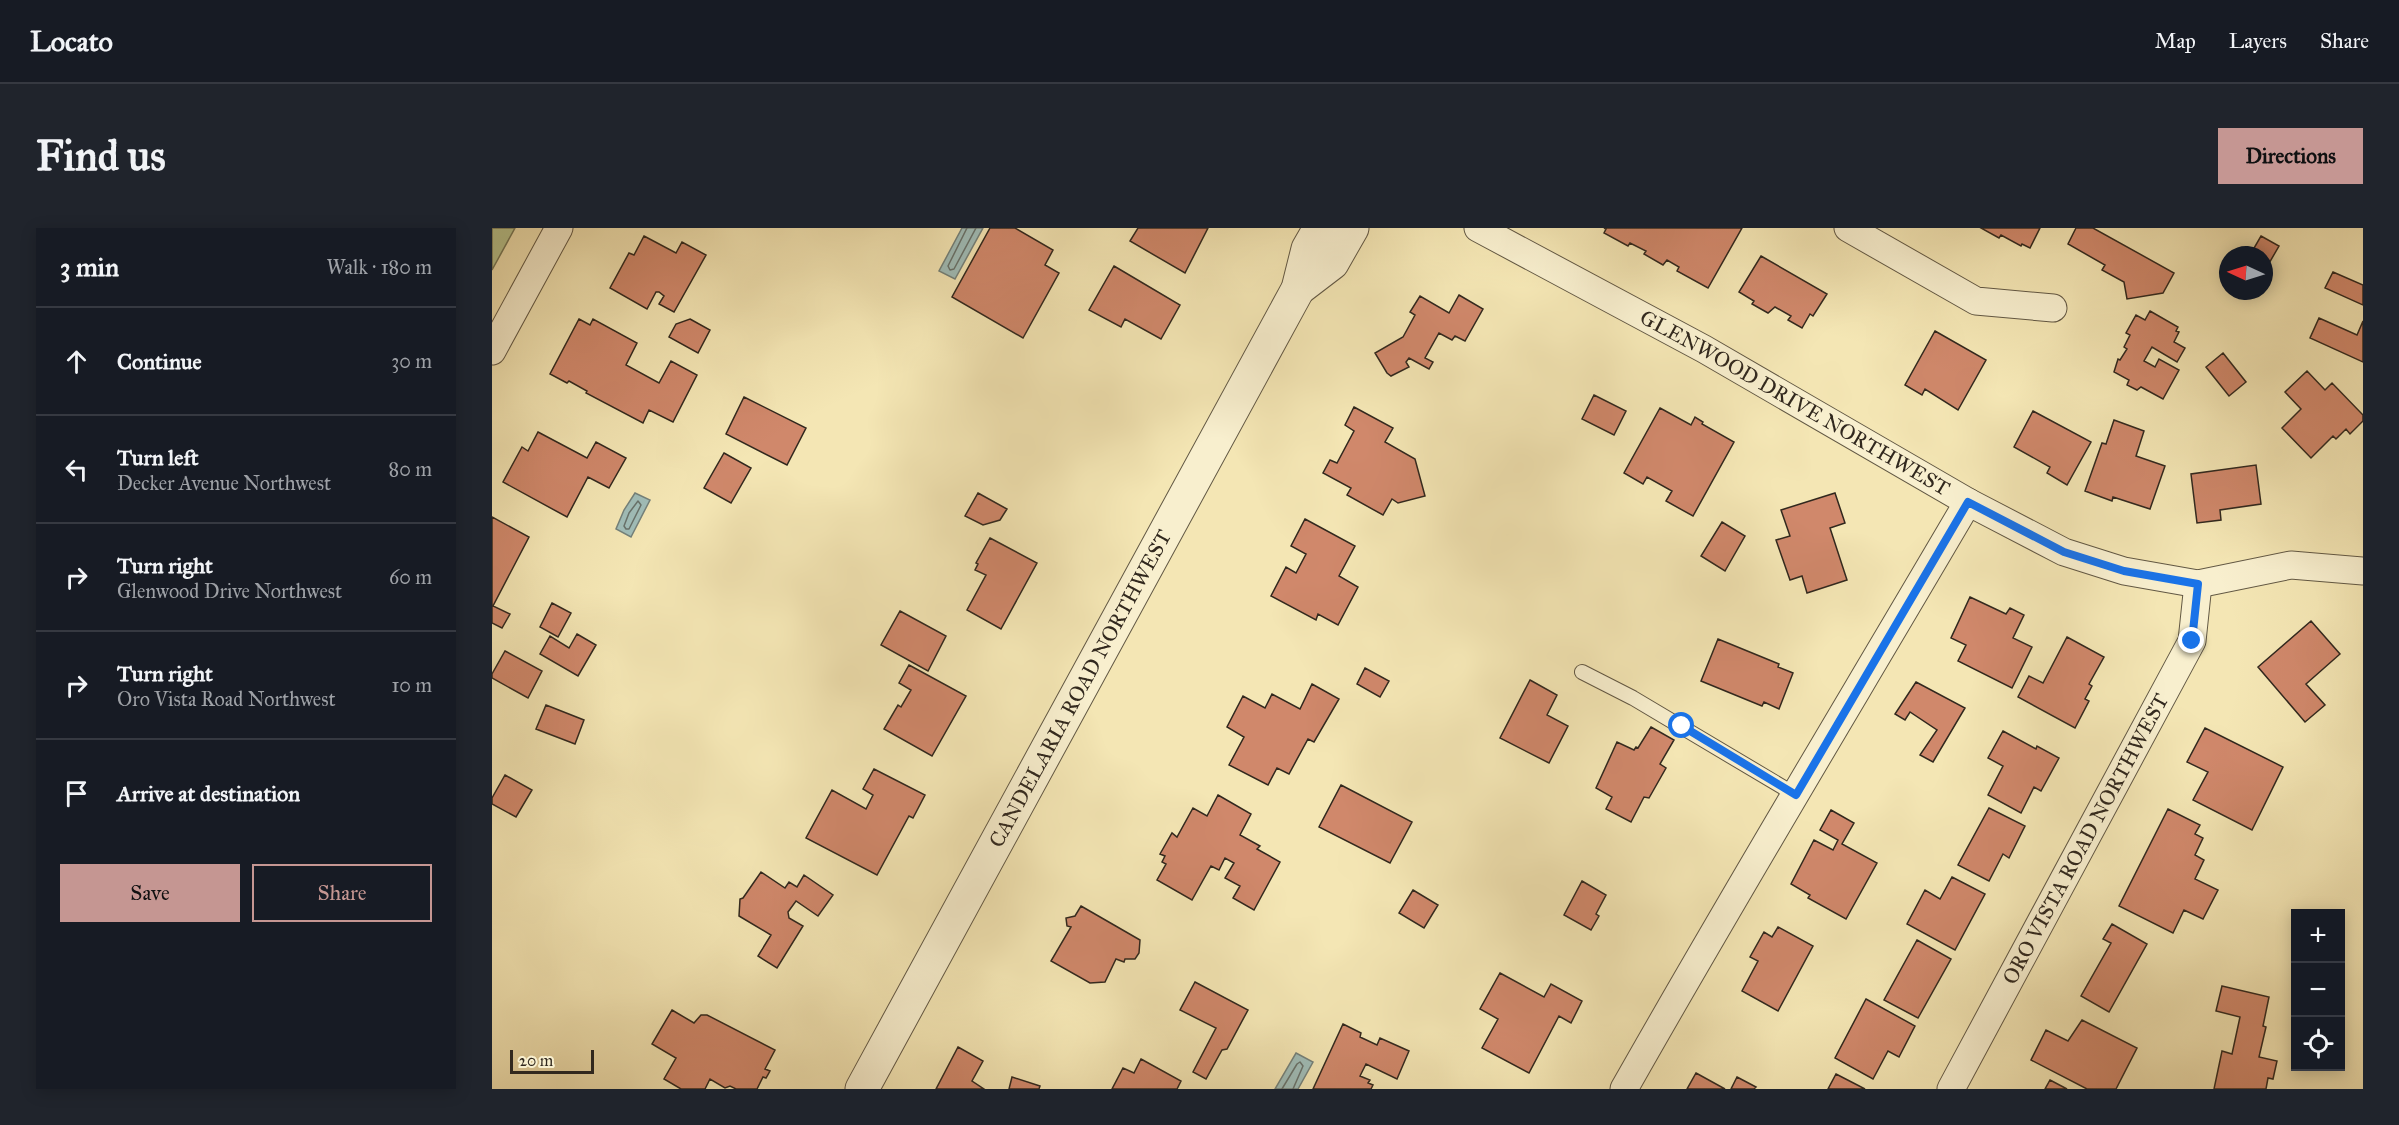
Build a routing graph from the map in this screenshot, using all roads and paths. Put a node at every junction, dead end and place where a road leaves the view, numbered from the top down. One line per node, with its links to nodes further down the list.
1 (559, 228): 8 (street)
2 (1320, 228): 6 (street, CANDELARIA ROAD NORTHWEST)
3 (1352, 228): 6 (street, CANDELARIA ROAD NORTHWEST)
4 (1478, 228): 9 (street, GLENWOOD DRIVE NORTHWEST)
5 (1848, 228): 7 (street)
6 (1298, 288): 14 (street, CANDELARIA ROAD NORTHWEST)
7 (2053, 308)
8 (492, 351)
9 (1968, 502): 11 (street, GLENWOOD DRIVE NORTHWEST); 13 (street)
10 (2363, 571): 11 (street, GLENWOOD DRIVE NORTHWEST)
11 (2198, 584): 16 (street, ORO VISTA ROAD NORTHWEST)
12 (1582, 672): 13 (lane)
13 (1796, 795): 15 (street)
14 (862, 1089)
15 (1624, 1089)
16 (1951, 1089)

